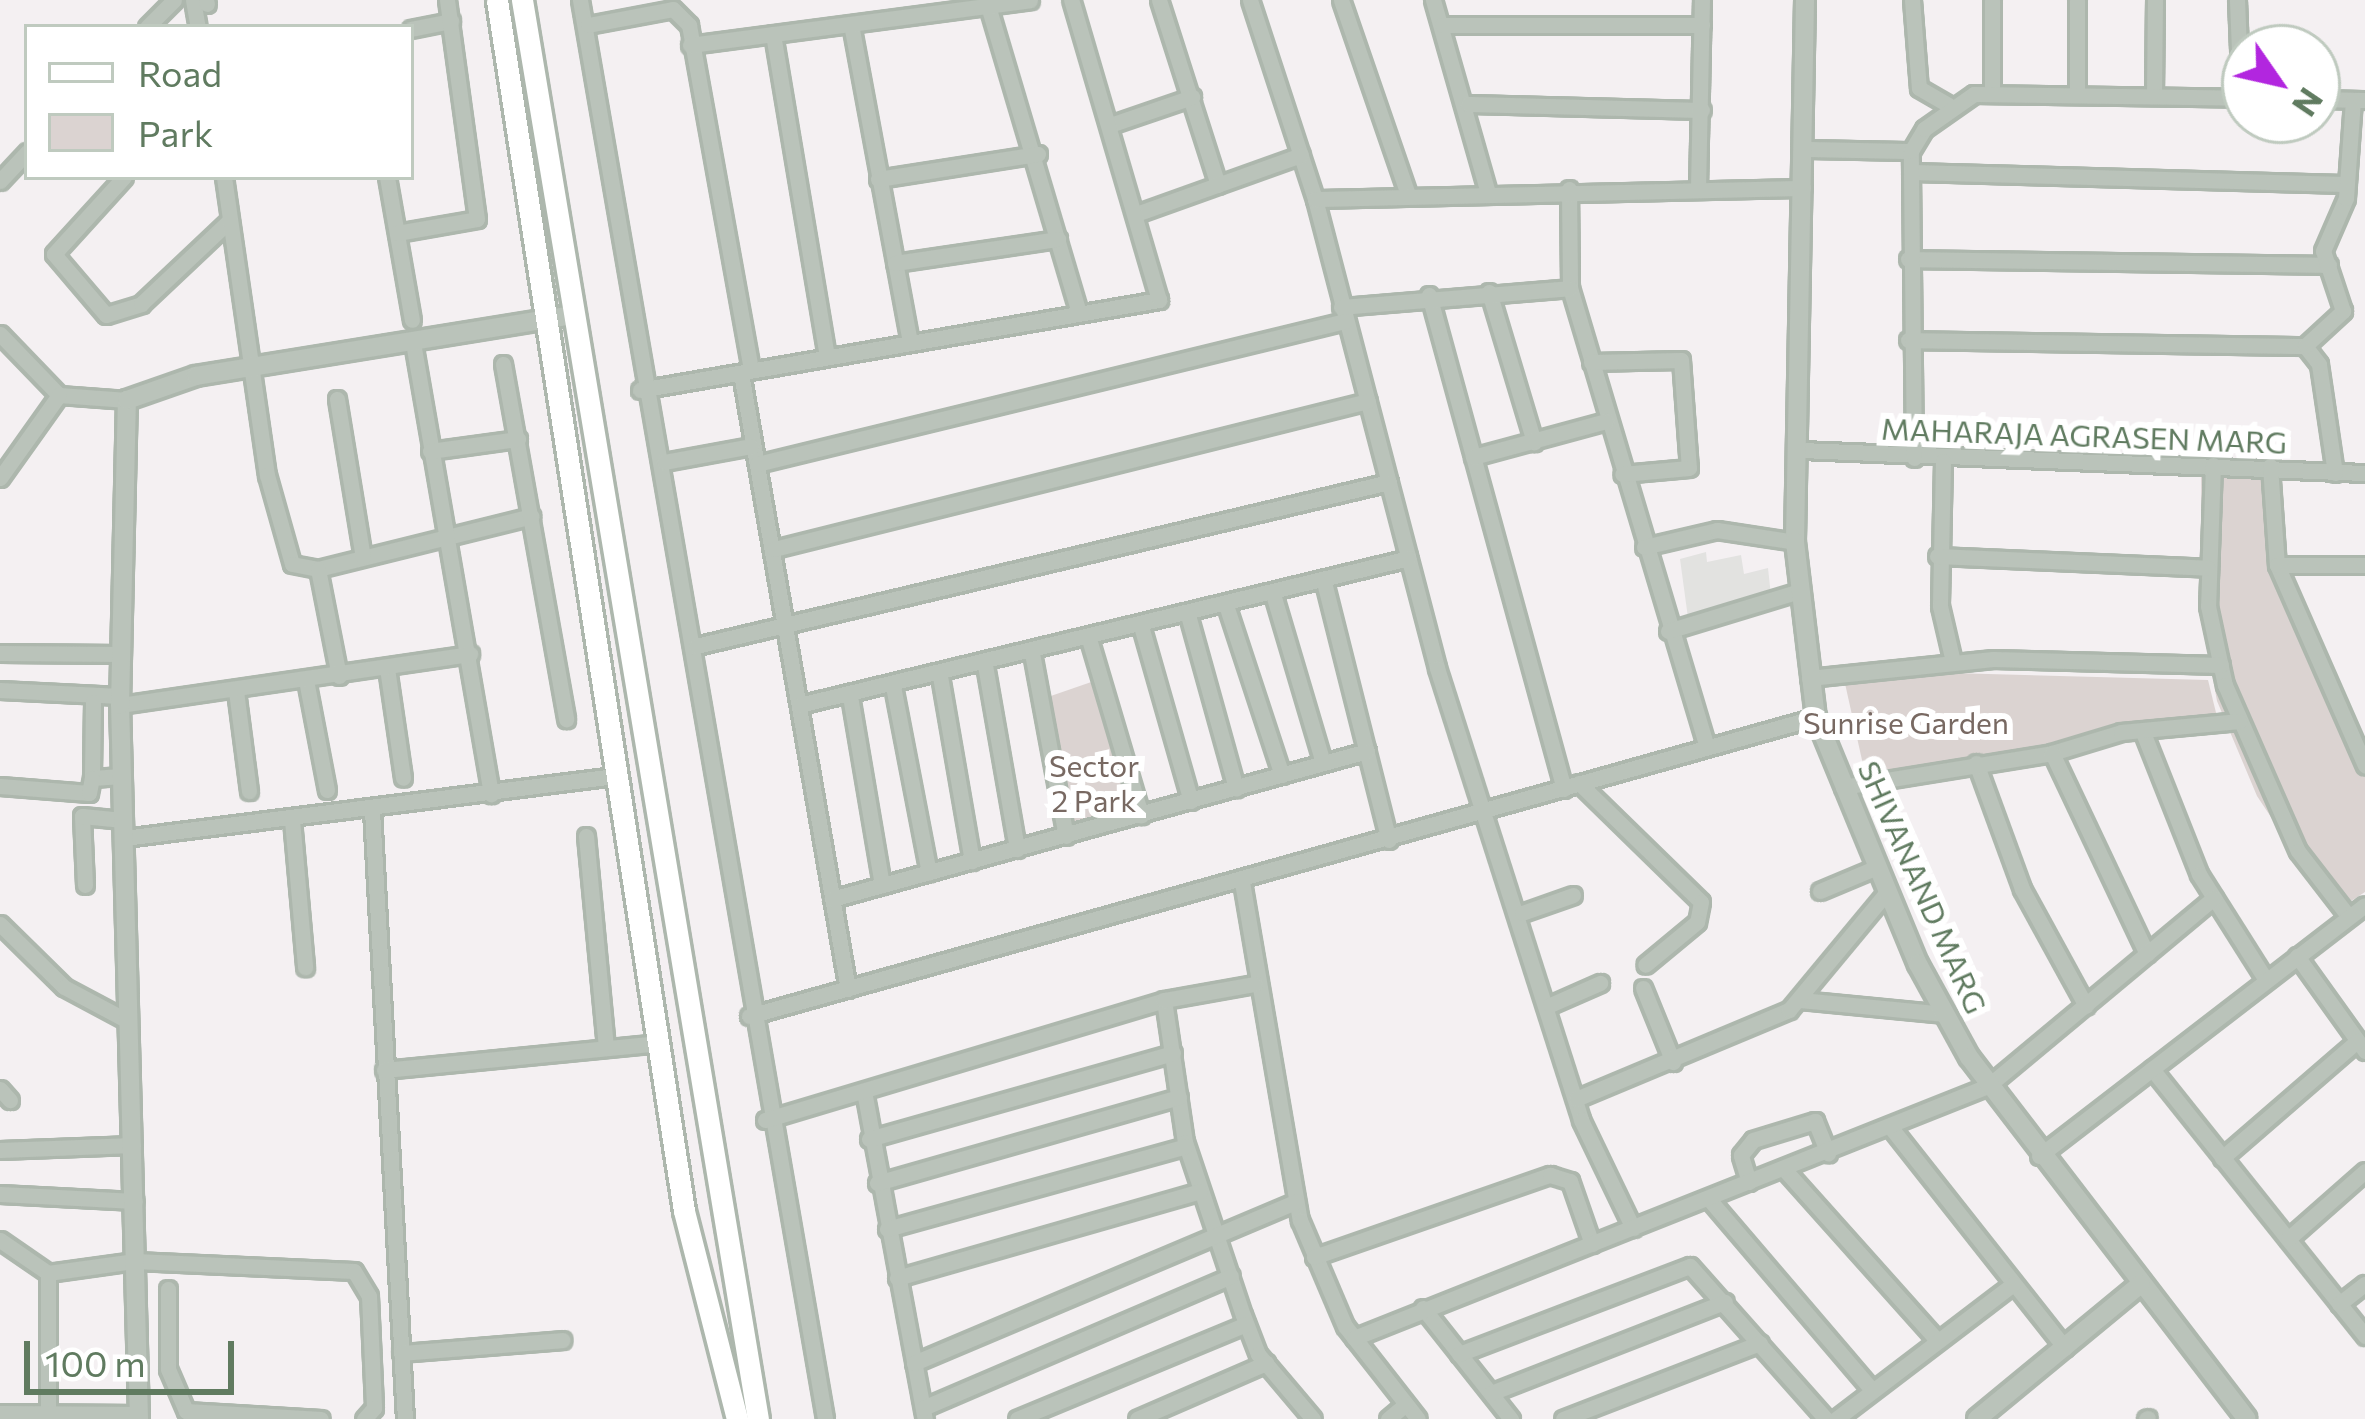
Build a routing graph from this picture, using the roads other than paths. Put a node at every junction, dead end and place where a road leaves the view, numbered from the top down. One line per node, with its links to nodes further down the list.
1 (174, 0): 20 (street)
2 (447, 0): 19 (street)
3 (497, 0): 71 (main road)
4 (522, 0): 69 (main road)
5 (580, 0): 22 (street)
6 (1030, 0): 18 (street)
7 (1071, 0): 37 (street)
8 (1159, 0): 31 (street)
9 (1250, 0): 42 (street)
10 (1340, 0): 55 (street)
11 (1433, 0): 23 (street)
12 (1702, 0): 24 (street)
13 (1805, 0): 38 (street, SHIVANAND MARG)
14 (1912, 0): 35 (street)
15 (1992, 0): 29 (street)
16 (2078, 0): 28 (street)
17 (2155, 0): 30 (street)
18 (988, 9): 21 (street); 40 (street)
19 (451, 22): 25 (street); 59 (street)
20 (150, 24)
21 (851, 24): 26 (street); 44 (street)
22 (588, 25): 27 (street); 82 (street)
23 (1442, 25): 24 (street); 34 (street)
24 (1702, 25): 36 (street)
25 (414, 28)
26 (773, 34): 27 (street); 77 (street)
27 (690, 45): 81 (street)
28 (2077, 93): 29 (street); 30 (street)
29 (1992, 94): 35 (street)
30 (2154, 94): 32 (street)
31 (1192, 97): 37 (street); 50 (street)
32 (2221, 97)
33 (2359, 100): 49 (street)
34 (1468, 104): 36 (street); 54 (street)
35 (1948, 105): 39 (street)
36 (1702, 110): 53 (street)
37 (1110, 125): 57 (street)
38 (1803, 148): 39 (street); 51 (street, SHIVANAND MARG)
39 (1911, 151): 43 (street)
40 (1038, 154): 44 (street); 60 (street)
41 (24, 155): 48 (street)
42 (1301, 155): 50 (street); 56 (street)
43 (1912, 172): 49 (street); 61 (street)
44 (878, 179): 62 (street)
45 (121, 180): 58 (street)
46 (224, 180): 58 (street)
47 (388, 180): 59 (street)
48 (0, 181)
49 (2346, 184): 63 (street)
50 (1218, 185): 57 (street)
51 (1803, 188): 53 (street); 91 (street, SHIVANAND MARG)
52 (1569, 189): 53 (street); 54 (street); 64 (street)
53 (1698, 189)
54 (1487, 190): 55 (street)
55 (1407, 191): 56 (street)
56 (1315, 199): 68 (street)
57 (1139, 213): 67 (street)
58 (230, 220): 80 (street)
59 (398, 233): 70 (street)
60 (1058, 239): 62 (street); 67 (street)
61 (1908, 259): 63 (street); 73 (street)
62 (895, 263): 74 (street)
63 (2329, 265): 75 (street)
64 (1570, 288): 65 (street); 78 (street)
65 (1489, 292): 66 (street); 89 (street)
66 (1429, 296): 68 (street); 93 (street)
67 (1079, 313): 74 (street)
68 (1343, 314): 86 (street); 97 (street)
69 (574, 315): 71 (street); 281 (main road)
70 (412, 320)
71 (549, 323): 76 (street); 158 (main road)
72 (0, 334): 83 (street)
73 (1908, 340): 75 (street); 94 (street)
74 (910, 342): 77 (street)
75 (2305, 346): 101 (street)
76 (414, 347): 80 (street); 92 (street)
77 (827, 357): 81 (street)
78 (1591, 362): 87 (street); 103 (street)
79 (503, 364): 88 (street)
80 (253, 369): 85 (street); 116 (street)
81 (746, 372): 82 (street); 90 (street)
82 (640, 390): 96 (street)
83 (59, 395): 85 (street); 100 (street)
84 (337, 399): 111 (street)
85 (128, 400): 129 (street)
86 (1368, 401): 104 (street); 109 (street)
87 (1606, 421): 89 (street); 103 (street)
88 (518, 439): 92 (street); 105 (street)
89 (1534, 442): 93 (street)
90 (752, 446): 96 (street); 97 (street)
91 (1801, 450): 94 (street, MAHARAJA AGRASEN MARG); 107 (street, SHIVANAND MARG)
92 (430, 451): 106 (street)
93 (1473, 457): 161 (street)
94 (1914, 458): 95 (street, MAHARAJA AGRASEN MARG)
95 (1943, 461): 98 (street, MAHARAJA AGRASEN MARG); 110 (street)
96 (664, 462): 126 (street)
97 (757, 464): 109 (street)
98 (2213, 465): 99 (street, MAHARAJA AGRASEN MARG); 115 (street)
99 (2270, 466): 101 (street, MAHARAJA AGRASEN MARG); 113 (street)
100 (2, 472)
101 (2335, 473): 102 (street, MAHARAJA AGRASEN MARG)
102 (2365, 473)
103 (1622, 474): 108 (street)
104 (1389, 482): 112 (street); 123 (street)
105 (532, 515): 106 (street); 147 (street)
106 (447, 534): 111 (street); 130 (street)
107 (1795, 542): 108 (street); 118 (street, SHIVANAND MARG)
108 (1644, 547): 124 (street)
109 (774, 549): 123 (street)
110 (1937, 556): 115 (street); 131 (street)
111 (363, 557): 116 (street)
112 (1408, 558): 117 (street); 169 (street)
113 (2277, 565): 114 (street); 155 (street)
114 (2365, 565)
115 (2208, 568): 133 (street)
116 (318, 569): 135 (street)
117 (1324, 582): 119 (street); 151 (street)
118 (1800, 591): 124 (street); 137 (street, SHIVANAND MARG)
119 (1273, 594): 120 (street); 153 (street)
120 (1226, 605): 121 (street); 156 (street)
121 (1187, 615): 122 (street); 163 (street)
122 (1141, 626): 125 (street); 168 (street)
123 (786, 627): 126 (street); 145 (street)
124 (1668, 631): 150 (street)
125 (1089, 639): 128 (street); 171 (street)
126 (696, 646): 208 (street)
127 (0, 653): 129 (street)
128 (1032, 653): 132 (street); 176 (street)
129 (120, 654): 143 (street)
130 (470, 654): 134 (street); 167 (street)
131 (1953, 662): 133 (street); 137 (street)
132 (985, 665): 136 (street); 178 (street)
133 (2221, 665): 148 (street)
134 (388, 668): 135 (street); 160 (street)
135 (339, 676): 138 (street)
136 (940, 676): 139 (street); 179 (street)
137 (1809, 678): 146 (street, SHIVANAND MARG)
138 (306, 680): 141 (street); 165 (street)
139 (893, 686): 142 (street); 181 (street)
140 (0, 690): 144 (street)
141 (236, 691): 143 (street); 166 (street)
142 (850, 696): 145 (street); 184 (street)
143 (120, 700): 144 (street); 157 (street)
144 (93, 702): 159 (street)
145 (799, 705): 189 (street)
146 (1816, 717): 150 (street); 162 (street, SHIVANAND MARG)
147 (566, 719)
148 (2239, 722): 149 (street); 192 (street)
149 (2144, 735): 152 (street); 188 (street)
150 (1706, 743): 161 (street)
151 (1367, 751): 153 (street); 177 (street)
152 (2052, 753): 154 (street); 194 (street)
153 (1323, 763): 156 (street)
154 (1976, 763): 162 (street); 206 (street)
155 (2365, 765)
156 (1282, 775): 163 (street)
157 (122, 776): 159 (street); 174 (street)
158 (618, 776): 167 (street); 210 (main road)
159 (92, 778): 164 (street)
160 (403, 778)
161 (1571, 786): 169 (street); 196 (street)
162 (1843, 787): 180 (street, SHIVANAND MARG)
163 (1236, 788): 168 (street)
164 (0, 790): 172 (street)
165 (327, 790)
166 (249, 791)
167 (490, 794): 170 (street)
168 (1191, 801): 171 (street)
169 (1481, 809): 177 (street); 191 (street)
170 (372, 810): 173 (street); 216 (street)
171 (1141, 815): 176 (street)
172 (82, 816): 174 (street); 183 (street)
173 (292, 820): 174 (street); 197 (street)
174 (123, 829): 209 (street)
175 (586, 836): 211 (street)
176 (1066, 836): 178 (street)
177 (1389, 841): 182 (street)
178 (1017, 849): 179 (street)
179 (972, 861): 181 (street)
180 (1875, 868): 185 (street); 186 (street, SHIVANAND MARG)
181 (929, 873): 184 (street)
182 (1242, 882): 199 (street); 202 (street)
183 (85, 885)
184 (882, 885): 189 (street)
185 (1820, 891)
186 (1886, 893): 204 (street); 207 (street, SHIVANAND MARG)
187 (1573, 895): 191 (street)
188 (2214, 898): 194 (street); 198 (street)
189 (832, 899): 202 (street)
190 (2365, 905): 192 (street)
191 (1522, 913): 205 (street)
192 (2349, 917): 195 (street)
193 (1, 926): 209 (street)
194 (2147, 954): 206 (street)
195 (2297, 956): 198 (street); 212 (street)
196 (1645, 965)
197 (305, 967)
198 (2266, 980): 215 (street)
199 (1255, 983): 203 (street); 238 (street)
200 (1600, 983): 205 (street)
201 (1643, 988): 214 (street)
202 (848, 989): 208 (street)
203 (1164, 1000): 213 (street); 218 (street)
204 (1799, 1000): 207 (street); 214 (street)
205 (1550, 1004): 220 (street)
206 (2086, 1006): 217 (street)
207 (1945, 1014): 217 (street, SHIVANAND MARG)
208 (749, 1016): 221 (street)
209 (128, 1022): 224 (street)
210 (658, 1043): 211 (street); 280 (main road)
211 (606, 1046): 216 (street)
212 (2361, 1046): 229 (street)
213 (1173, 1054): 219 (street); 223 (street)
214 (1673, 1062): 220 (street)
215 (2152, 1069): 228 (street); 229 (street)
216 (384, 1070): 264 (street)
217 (1988, 1086): 222 (street); 228 (street, SHIVANAND MARG)
218 (864, 1091): 221 (street); 223 (street)
219 (1179, 1097): 225 (street); 233 (street)
220 (1576, 1099): 239 (street)
221 (765, 1120): 282 (street)
222 (1892, 1130): 227 (street); 250 (street)
223 (869, 1138): 233 (street)
224 (133, 1145): 226 (street); 237 (street)
225 (1186, 1146): 234 (street); 240 (street)
226 (0, 1150)
227 (1828, 1153): 230 (street); 232 (street)
228 (2039, 1156): 251 (street, SHIVANAND MARG)
229 (2222, 1158): 242 (street)
230 (1784, 1169): 232 (street); 260 (street)
231 (2365, 1171): 242 (street)
232 (1749, 1182): 236 (street)
233 (878, 1183): 240 (street)
234 (1200, 1191): 241 (street); 249 (street)
235 (0, 1194): 237 (street)
236 (1708, 1198): 239 (street); 268 (street)
237 (135, 1201): 246 (street)
238 (1296, 1202): 241 (street); 245 (street)
239 (1633, 1228): 244 (street)
240 (887, 1229): 249 (street)
241 (1218, 1232): 248 (street); 266 (street)
242 (2288, 1239): 255 (street)
243 (0, 1240): 247 (street)
244 (1592, 1244): 245 (street); 256 (street)
245 (1314, 1257): 259 (street)
246 (135, 1261): 247 (street); 274 (street); 278 (street)
247 (48, 1274): 271 (street)
248 (1231, 1276): 257 (street); 273 (street)
249 (897, 1278): 266 (street)
250 (2013, 1284): 260 (street); 263 (street)
251 (2141, 1284): 263 (street); 291 (street, SHIVANAND MARG)
252 (2365, 1284): 255 (street)
253 (168, 1289): 277 (street)
254 (1725, 1302): 262 (street); 265 (street); 269 (street)
255 (2339, 1304): 258 (street)
256 (1423, 1308): 259 (street); 265 (street)
257 (1246, 1324): 267 (street); 283 (street)
258 (2365, 1336)
259 (1354, 1338): 270 (street)
260 (1935, 1338): 268 (street)
261 (562, 1340): 264 (street)
262 (1760, 1343): 287 (street); 288 (street)
263 (2065, 1348): 290 (street)
264 (401, 1353): 279 (street)
265 (1459, 1354): 269 (street)
266 (914, 1363): 273 (street)
267 (1266, 1364): 275 (street); 276 (street)
268 (1872, 1390): 289 (street)
269 (1490, 1394): 286 (street)
270 (1406, 1404): 284 (street); 285 (street)
271 (48, 1408): 272 (street); 274 (street)
272 (0, 1413)
273 (924, 1413)
274 (139, 1417)
275 (1307, 1417)
276 (1143, 1418)
277 (322, 1419)
278 (364, 1419)
279 (405, 1419)
280 (737, 1419)
281 (758, 1419)
282 (825, 1419)
283 (1018, 1419)
284 (1388, 1419)
285 (1418, 1419)
286 (1511, 1419)
287 (1563, 1419)
288 (1826, 1419)
289 (1836, 1419)
290 (1977, 1419)
291 (2247, 1419)

